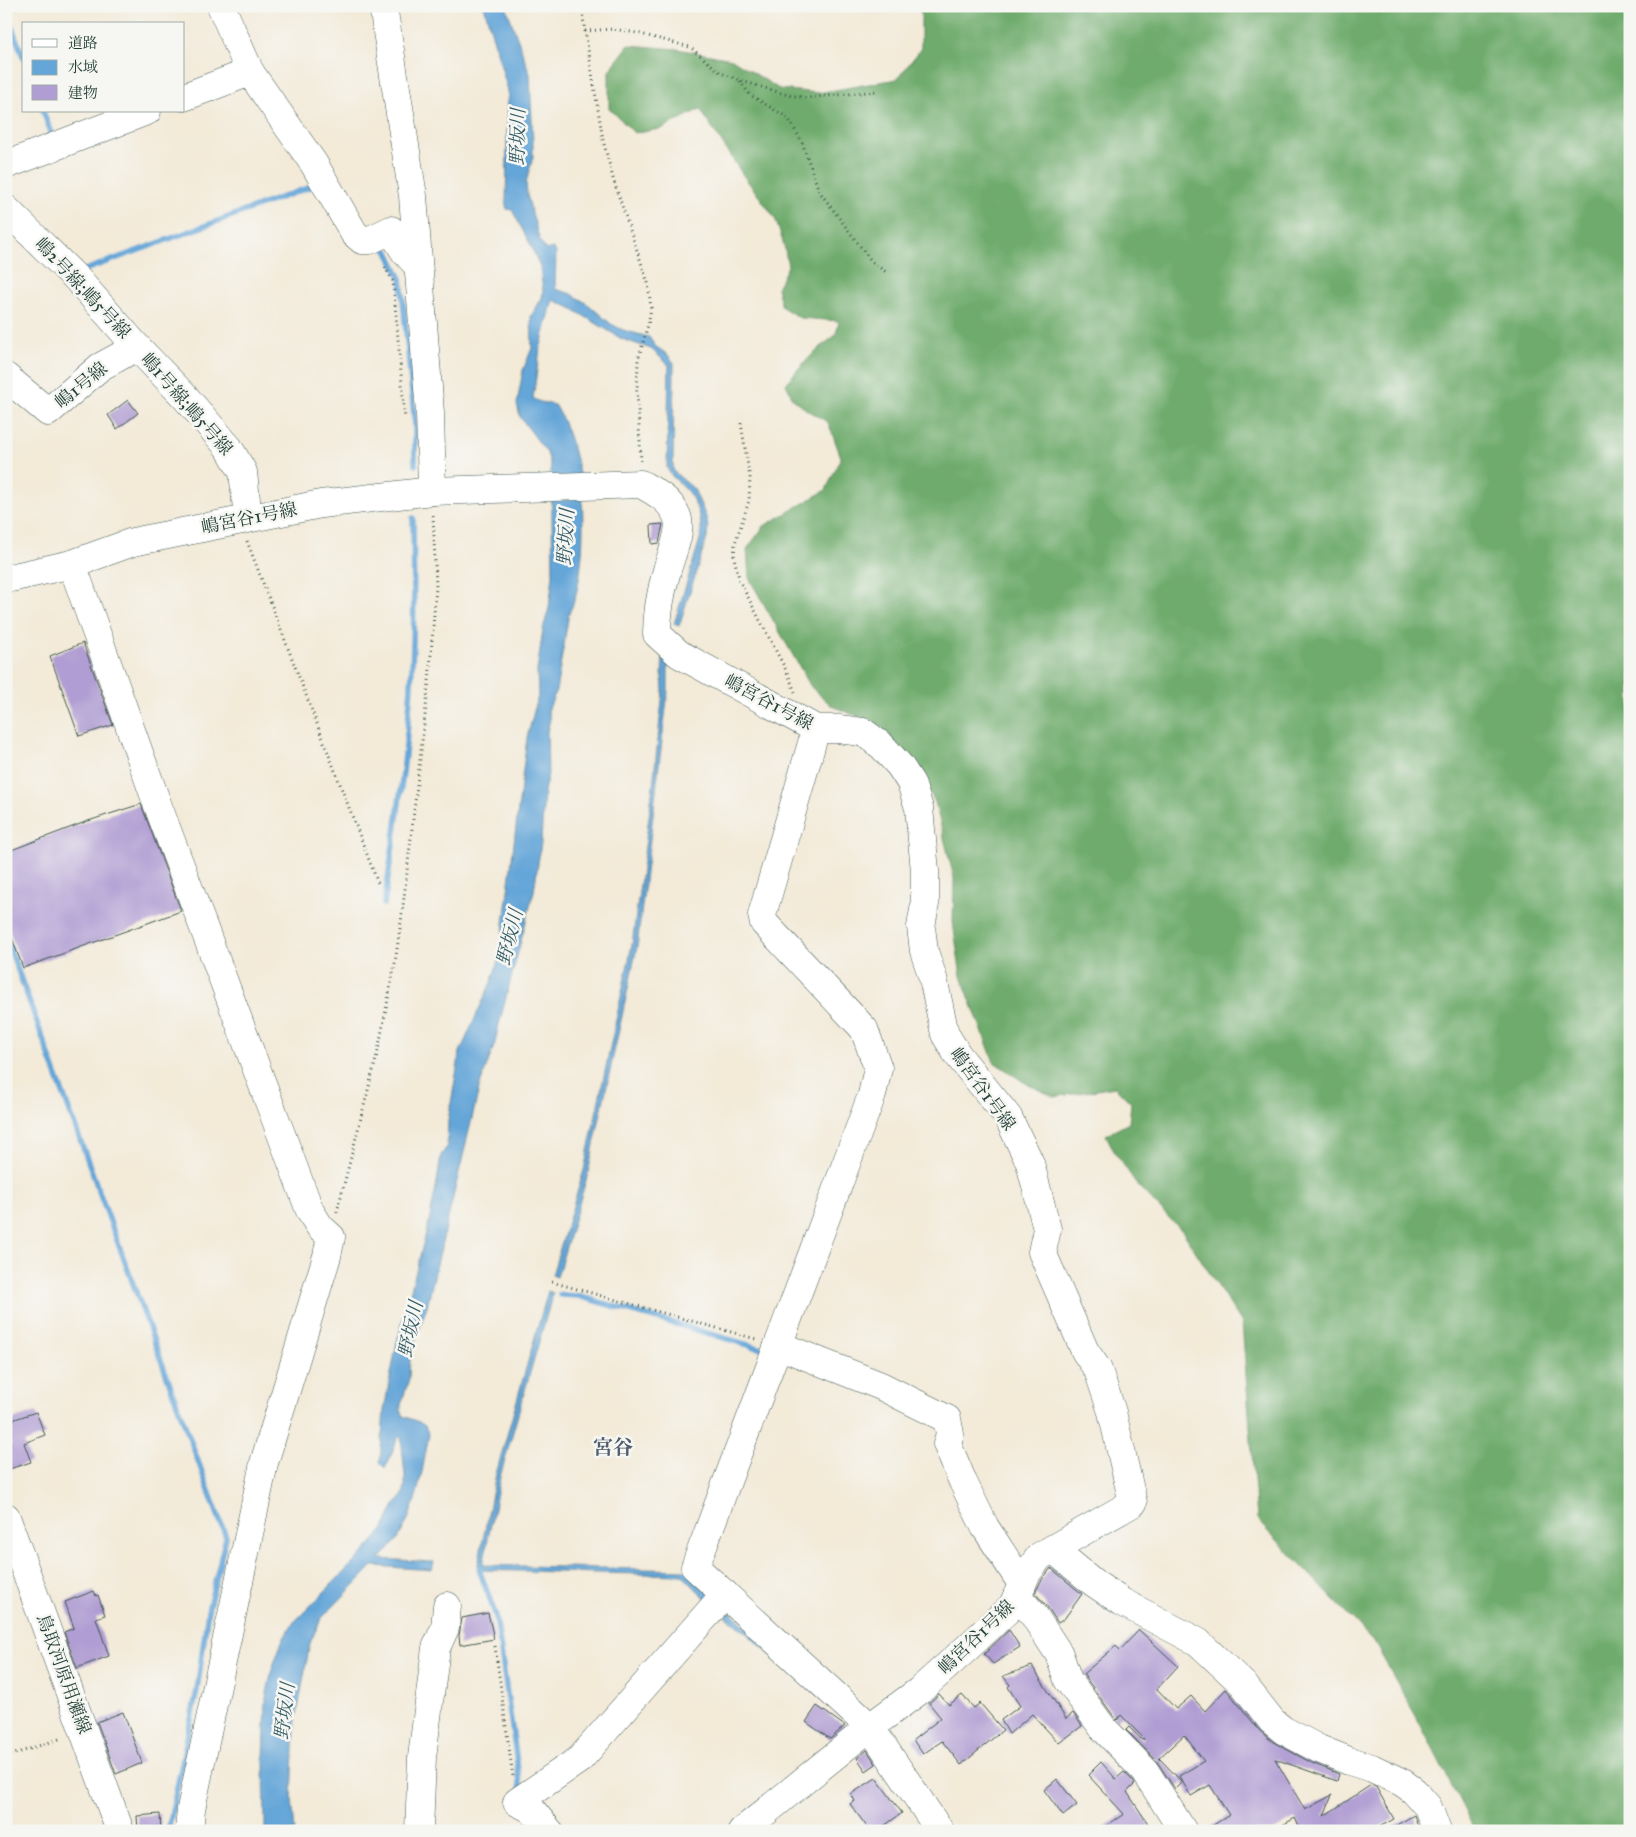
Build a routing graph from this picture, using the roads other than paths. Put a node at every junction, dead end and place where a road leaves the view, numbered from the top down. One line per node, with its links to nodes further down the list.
1 (221, 6): 3 (street)
2 (383, 6): 8 (street)
3 (250, 72): 4 (street); 8 (street)
4 (185, 98)
5 (145, 112): 6 (street)
6 (6, 165)
7 (6, 209): 9 (street, 嶋2号線;嶋5号線)
8 (418, 266): 11 (street)
9 (137, 347): 10 (street, 嶋1号線); 12 (street, 嶋1号線;嶋5号線)
10 (6, 377)
11 (432, 491): 12 (street, 嶋宮谷1号線); 15 (street, 嶋宮谷1号線)
12 (243, 519): 13 (street, 嶋宮谷1号線)
13 (72, 564): 14 (street, 嶋宮谷1号線); 25 (street)
14 (6, 579)
15 (805, 723): 16 (street); 18 (street, 嶋宮谷1号線)
16 (778, 1345): 20 (street); 21 (street)
17 (6, 1517): 19 (street, 鳥取河原用瀬線)
18 (1053, 1548): 20 (street, 嶋宮谷1号線); 31 (street)
19 (12, 1549): 24 (street, 鳥取河原用瀬線)
20 (1020, 1590): 23 (street, 嶋宮谷1号線); 30 (street)
21 (725, 1594): 23 (street); 27 (street)
22 (446, 1606): 26 (street)
23 (870, 1726): 28 (street, 嶋宮谷1号線); 29 (street)
24 (120, 1831)
25 (189, 1831)
26 (418, 1831)
27 (549, 1831)
28 (742, 1831)
29 (940, 1831)
30 (1183, 1831)
31 (1437, 1831)

